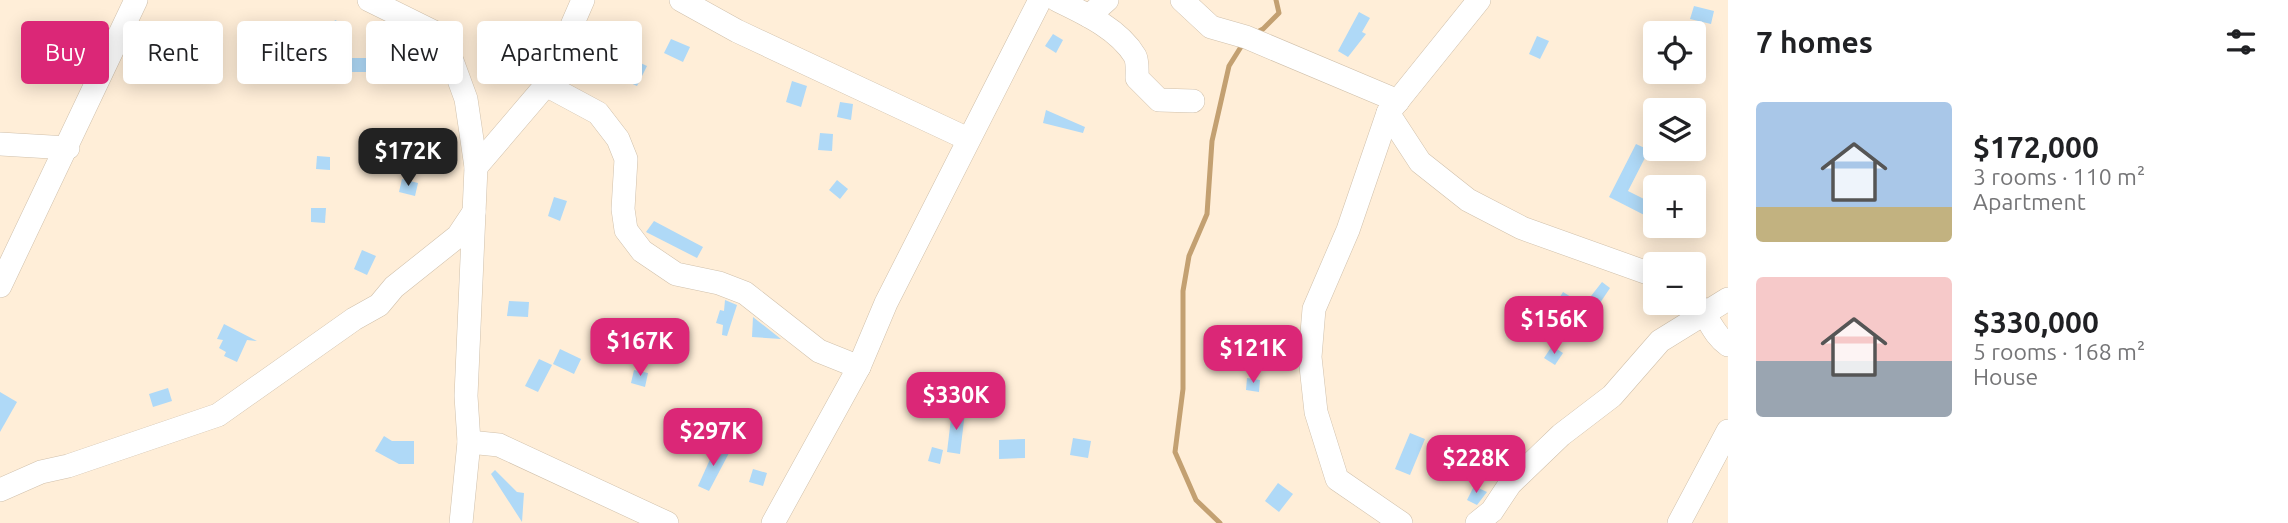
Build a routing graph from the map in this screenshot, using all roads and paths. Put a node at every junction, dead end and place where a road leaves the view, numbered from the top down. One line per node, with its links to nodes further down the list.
1 (136, 0): 16 (street)
2 (369, 0): 17 (street)
3 (583, 0): 11 (street)
4 (681, 0): 14 (street)
5 (1040, 0): 14 (street)
6 (1057, 0): 10 (street)
7 (1107, 0): 10 (street)
8 (1182, 0): 13 (street)
9 (1479, 0): 13 (street)
10 (1090, 16): 12 (street)
11 (546, 85): 17 (street); 26 (street)
12 (1193, 101)
13 (1393, 107): 19 (street); 34 (street)
14 (968, 139): 26 (street)
15 (0, 144): 16 (street)
16 (68, 148): 20 (street)
17 (476, 167): 18 (street)
18 (474, 212): 28 (street); 29 (street)
19 (1643, 270)
20 (0, 286)
21 (1728, 299): 22 (street)
22 (1706, 305)
23 (1690, 315): 35 (street)
24 (1703, 315): 25 (street)
25 (1728, 345)
26 (859, 367): 33 (street)
27 (1728, 431): 30 (street)
28 (469, 442): 31 (street); 32 (street)
29 (0, 490)
30 (1683, 520)
31 (461, 523)
32 (667, 523)
33 (774, 523)
34 (1401, 523)
35 (1477, 523)

